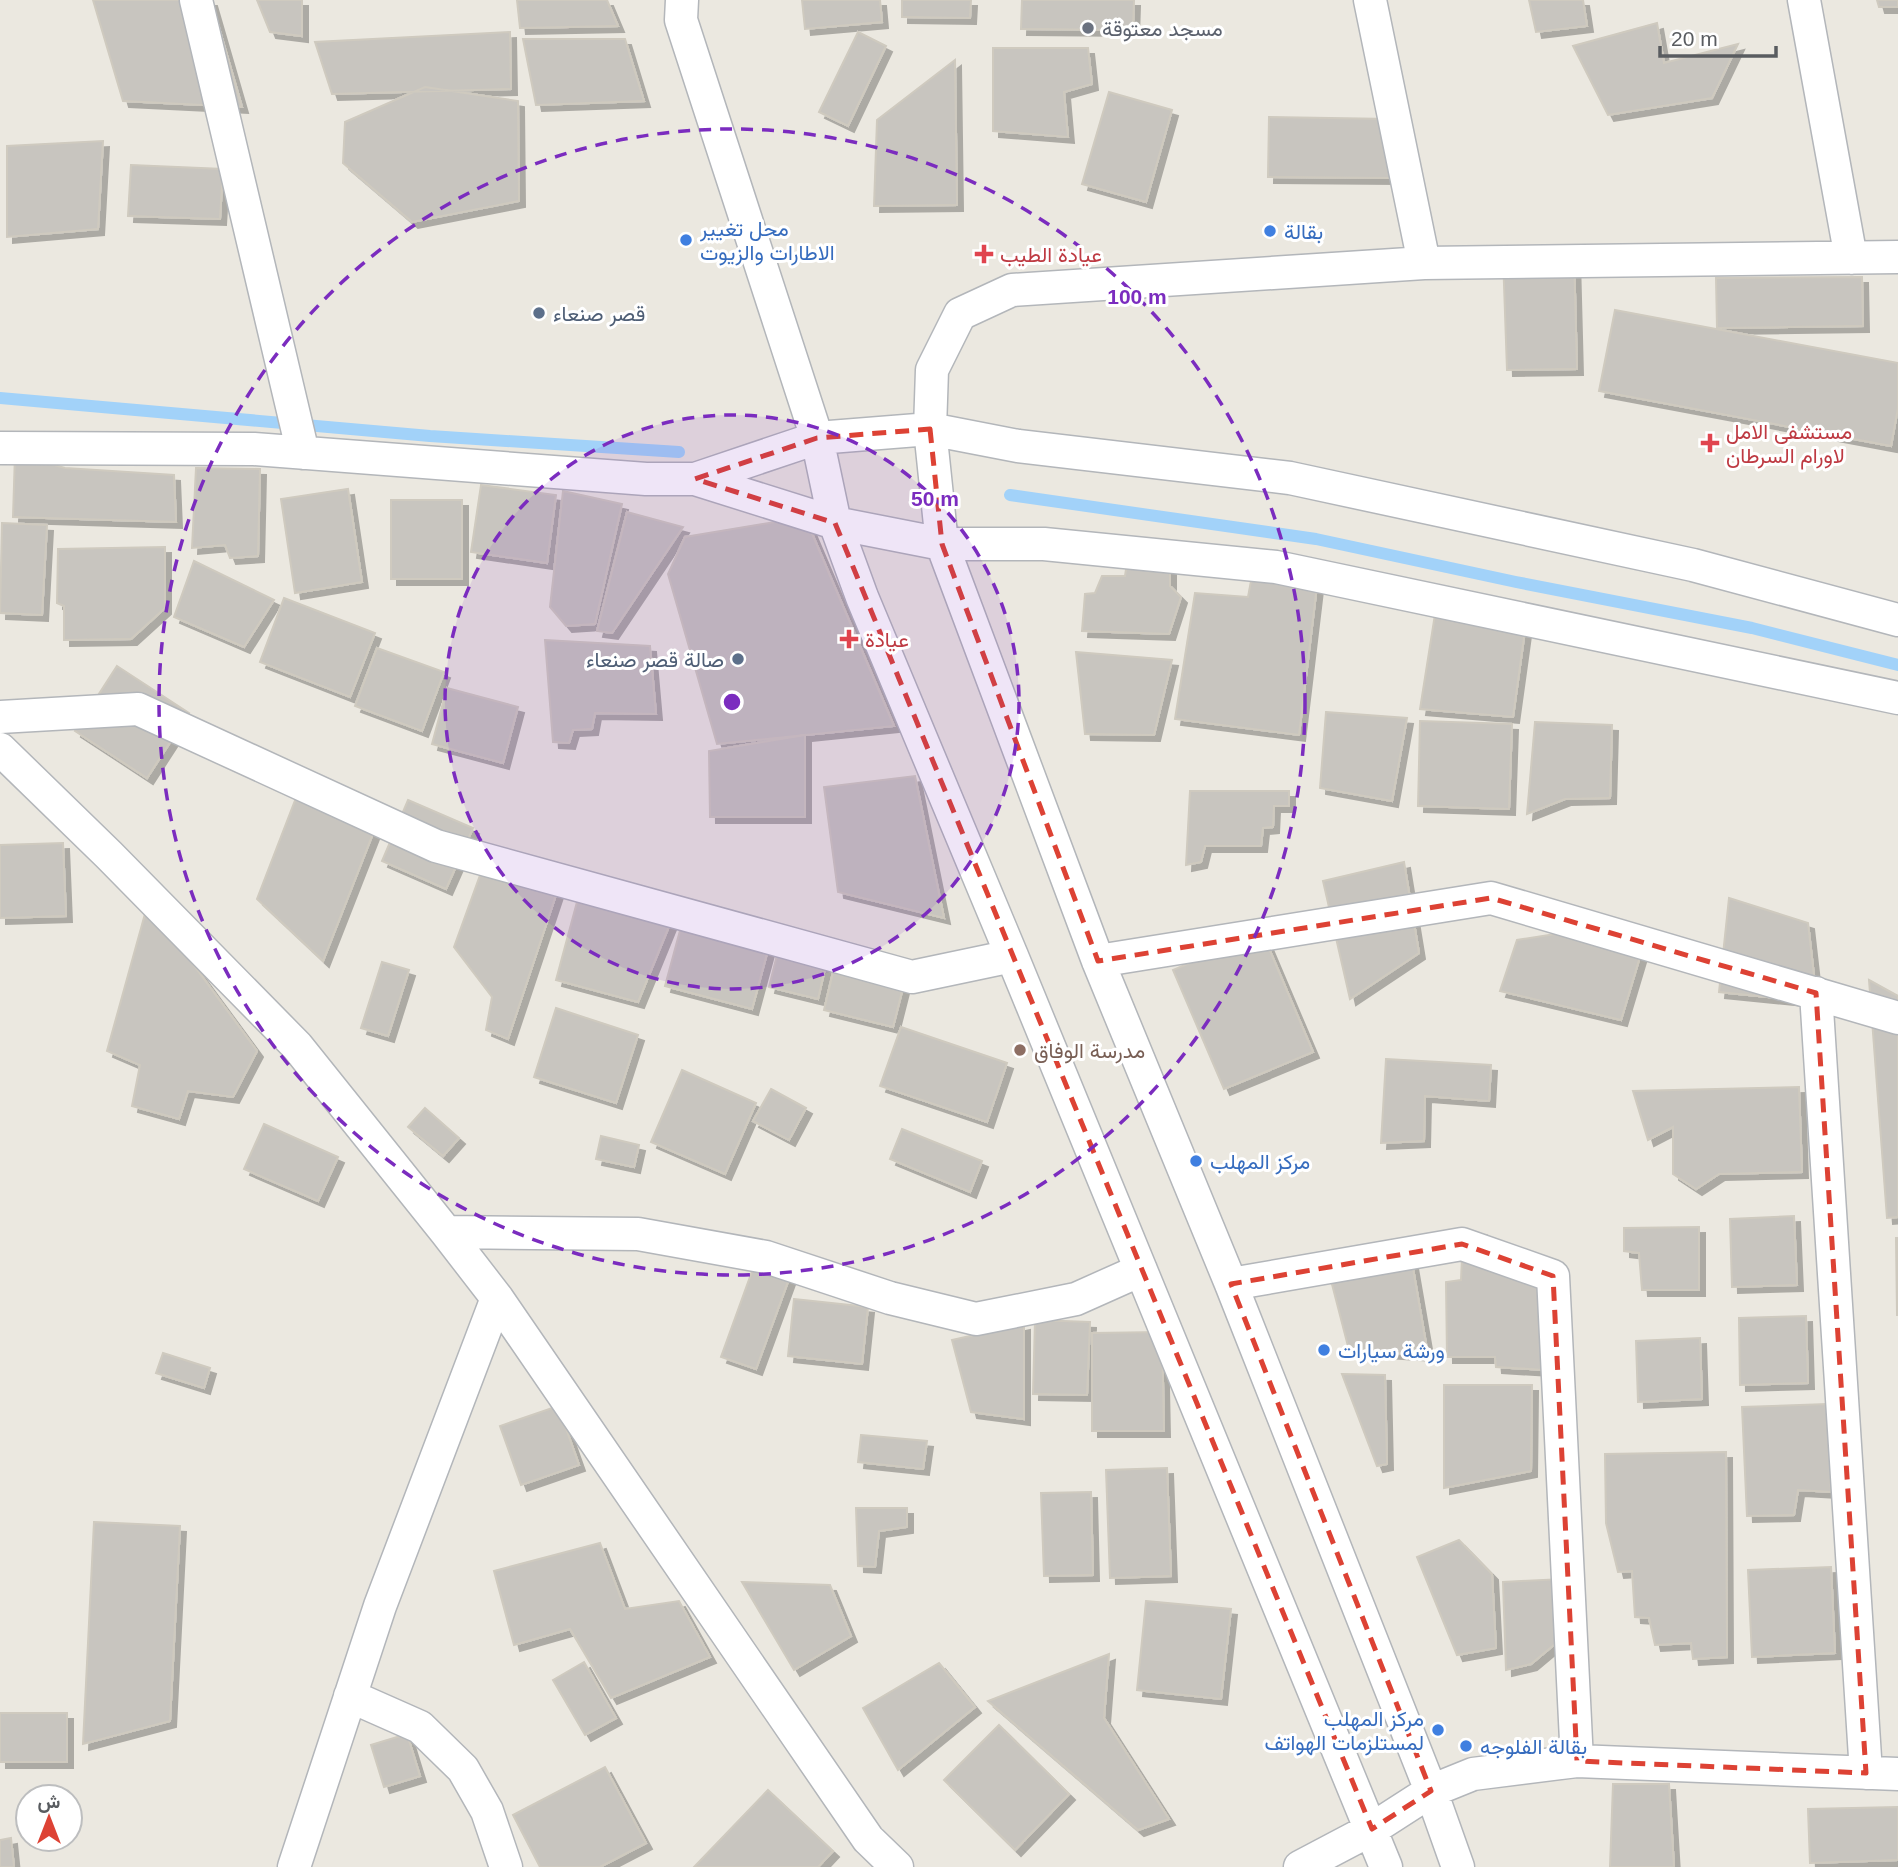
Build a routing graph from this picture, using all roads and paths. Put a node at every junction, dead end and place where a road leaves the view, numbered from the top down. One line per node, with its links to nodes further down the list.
1 (196, 0): 11 (street)
2 (1370, 0): 7 (street)
3 (1804, 0): 6 (street)
4 (674, 6): 9 (street)
5 (1898, 257): 6 (street)
6 (1851, 258): 7 (street)
7 (1424, 262): 8 (street)
8 (930, 429): 9 (street); 14 (street); 15 (street)
9 (817, 438): 12 (street); 13 (street)
10 (0, 448): 11 (street)
11 (303, 453): 12 (street)
12 (695, 479): 13 (street)
13 (835, 523): 14 (street); 19 (street)
14 (942, 544): 16 (street); 20 (street)
15 (1898, 620)
16 (1898, 698)
17 (0, 717): 19 (street)
18 (0, 749): 23 (street)
19 (1012, 956): 24 (street)
20 (1098, 961): 21 (street); 25 (street)
21 (1816, 993): 22 (street); 29 (street)
22 (1898, 1018)
23 (446, 1232): 24 (street); 26 (street)
24 (1141, 1270): 32 (street)
25 (1231, 1284): 28 (street); 31 (street)
26 (497, 1298): 27 (street); 35 (street)
27 (350, 1696): 33 (street); 34 (street)
28 (1577, 1761): 29 (street); 31 (street)
29 (1866, 1773): 30 (street)
30 (1898, 1774)
31 (1432, 1791): 32 (street); 38 (street)
32 (1372, 1829): 36 (street); 37 (street)
33 (294, 1867)
34 (506, 1867)
35 (897, 1867)
36 (1300, 1867)
37 (1386, 1867)
38 (1458, 1867)

